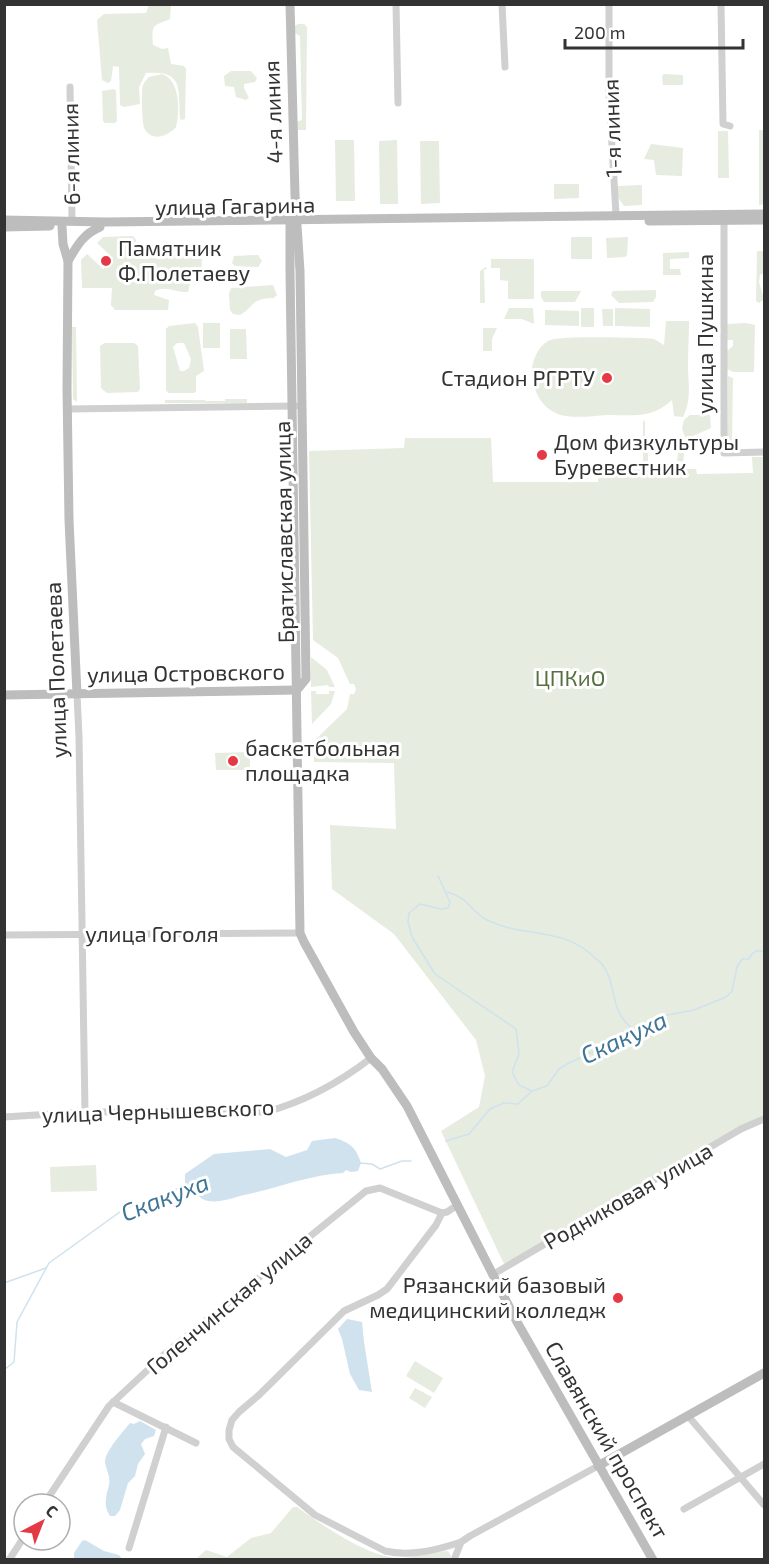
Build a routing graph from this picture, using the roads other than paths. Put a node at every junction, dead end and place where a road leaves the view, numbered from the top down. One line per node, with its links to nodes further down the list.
1 (290, 4): 18 (street, 4-я линия)
2 (396, 4): 8 (street)
3 (502, 4): 6 (street)
4 (609, 4): 11 (street, 1-я линия)
5 (721, 4): 9 (street)
6 (505, 67)
7 (70, 87): 16 (street, 6-я линия)
8 (398, 102)
9 (730, 126)
10 (765, 214): 12 (street, улица Гагарина)
11 (616, 215): 12 (street, улица Гагарина); 13 (street, улица Гагарина)
12 (724, 218): 13 (street, улица Гагарина); 17 (street, улица Гагарина); 25 (street, улица Пушкина)
13 (466, 219): 18 (street, улица Гагарина)
14 (4, 220): 15 (street, улица Гагарина)
15 (47, 220): 16 (street, улица Гагарина); 19 (street)
16 (72, 220): 18 (street, улица Гагарина); 19 (street)
17 (765, 220)
18 (295, 223): 21 (street, улица Гагарина); 23 (street, Братиславская улица)
19 (62, 226): 20 (street, улица Гагарина); 21 (street, улица Гагарина); 22 (street, улица Полетаева)
20 (4, 227)
21 (100, 227): 22 (street)
22 (68, 261): 24 (street, улица Полетаева)
23 (297, 406): 24 (street); 26 (street, Братиславская улица)
24 (68, 409): 27 (street, улица Полетаева)
25 (765, 452)
26 (297, 690): 27 (street, улица Островского); 29 (street, Братиславская улица)
27 (77, 694): 28 (street, улица Островского); 30 (street, улица Полетаева)
28 (4, 695)
29 (300, 933): 30 (street, улица Гоголя); 32 (street, Братиславская улица)
30 (82, 934): 31 (street, улица Гоголя); 33 (street, улица Полетаева)
31 (4, 935)
32 (371, 1058): 33 (street, улица Чернышевского); 36 (street, Славянский проспект)
33 (85, 1112): 34 (street, улица Чернышевского)
34 (4, 1117)
35 (765, 1119): 38 (street, Родниковая улица)
36 (456, 1206): 37 (street); 38 (street, Славянский проспект)
37 (442, 1213): 40 (street, Голенчинская улица); 50 (street)
38 (492, 1275): 45 (street, Славянский проспект)
39 (765, 1373): 41 (street)
40 (113, 1402): 42 (street); 47 (street, Голенчинская улица)
41 (689, 1417): 45 (street); 46 (street)
42 (166, 1427): 43 (street); 51 (street)
43 (196, 1443)
44 (765, 1464): 46 (street)
45 (598, 1466): 50 (street); 53 (street, Славянский проспект)
46 (741, 1477): 48 (street); 49 (street)
47 (52, 1492)
48 (765, 1505)
49 (684, 1509)
50 (461, 1542): 52 (street)
51 (129, 1548)
52 (454, 1560)
53 (652, 1560)

